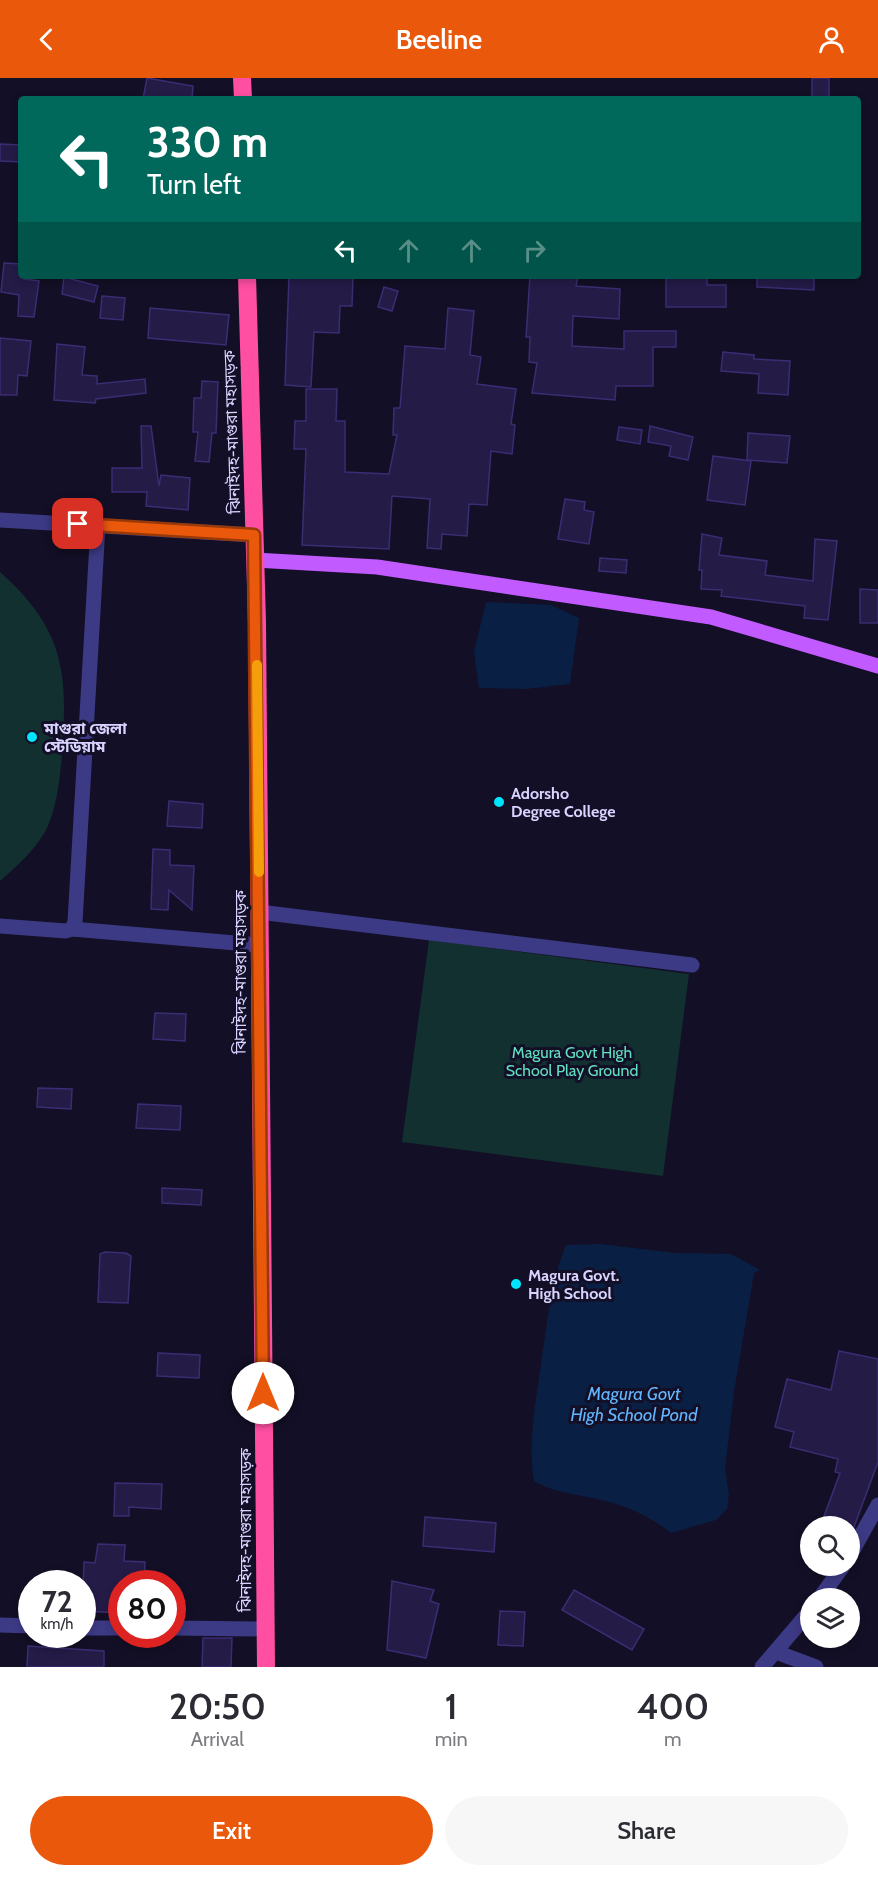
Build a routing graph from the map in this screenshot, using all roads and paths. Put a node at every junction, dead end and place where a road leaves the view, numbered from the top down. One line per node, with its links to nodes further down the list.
1 (242, 78): 2 (highway)
2 (243, 96)
3 (247, 279): 6 (highway, ঝিনাইদহ-মাগুরা মহাসড়ক)
4 (0, 520): 5 (street)
5 (98, 525): 6 (street); 11 (street)
6 (254, 535): 7 (highway, ঝিনাইদহ-মাগুরা মহাসড়ক)
7 (255, 560): 8 (main road); 9 (highway, ঝিনাইদহ-মাগুরা মহাসড়ক)
8 (878, 666)
9 (259, 912): 12 (highway, ঝিনাইদহ-মাগুরা মহাসড়ক); 13 (street)
10 (0, 926): 11 (street)
11 (72, 929): 12 (street)
12 (260, 945): 20 (highway, ঝিনাইদহ-মাগুরা মহাসড়ক)
13 (692, 965)
14 (878, 1505): 15 (street)
15 (860, 1537)
16 (800, 1623): 21 (street)
17 (0, 1625): 18 (street)
18 (18, 1626)
19 (186, 1628): 20 (street)
20 (266, 1629): 22 (highway, ঝিনাইদহ-মাগুরা মহাসড়ক)
21 (776, 1652): 23 (street); 24 (street)
22 (266, 1667)
23 (762, 1667)
24 (816, 1667)

